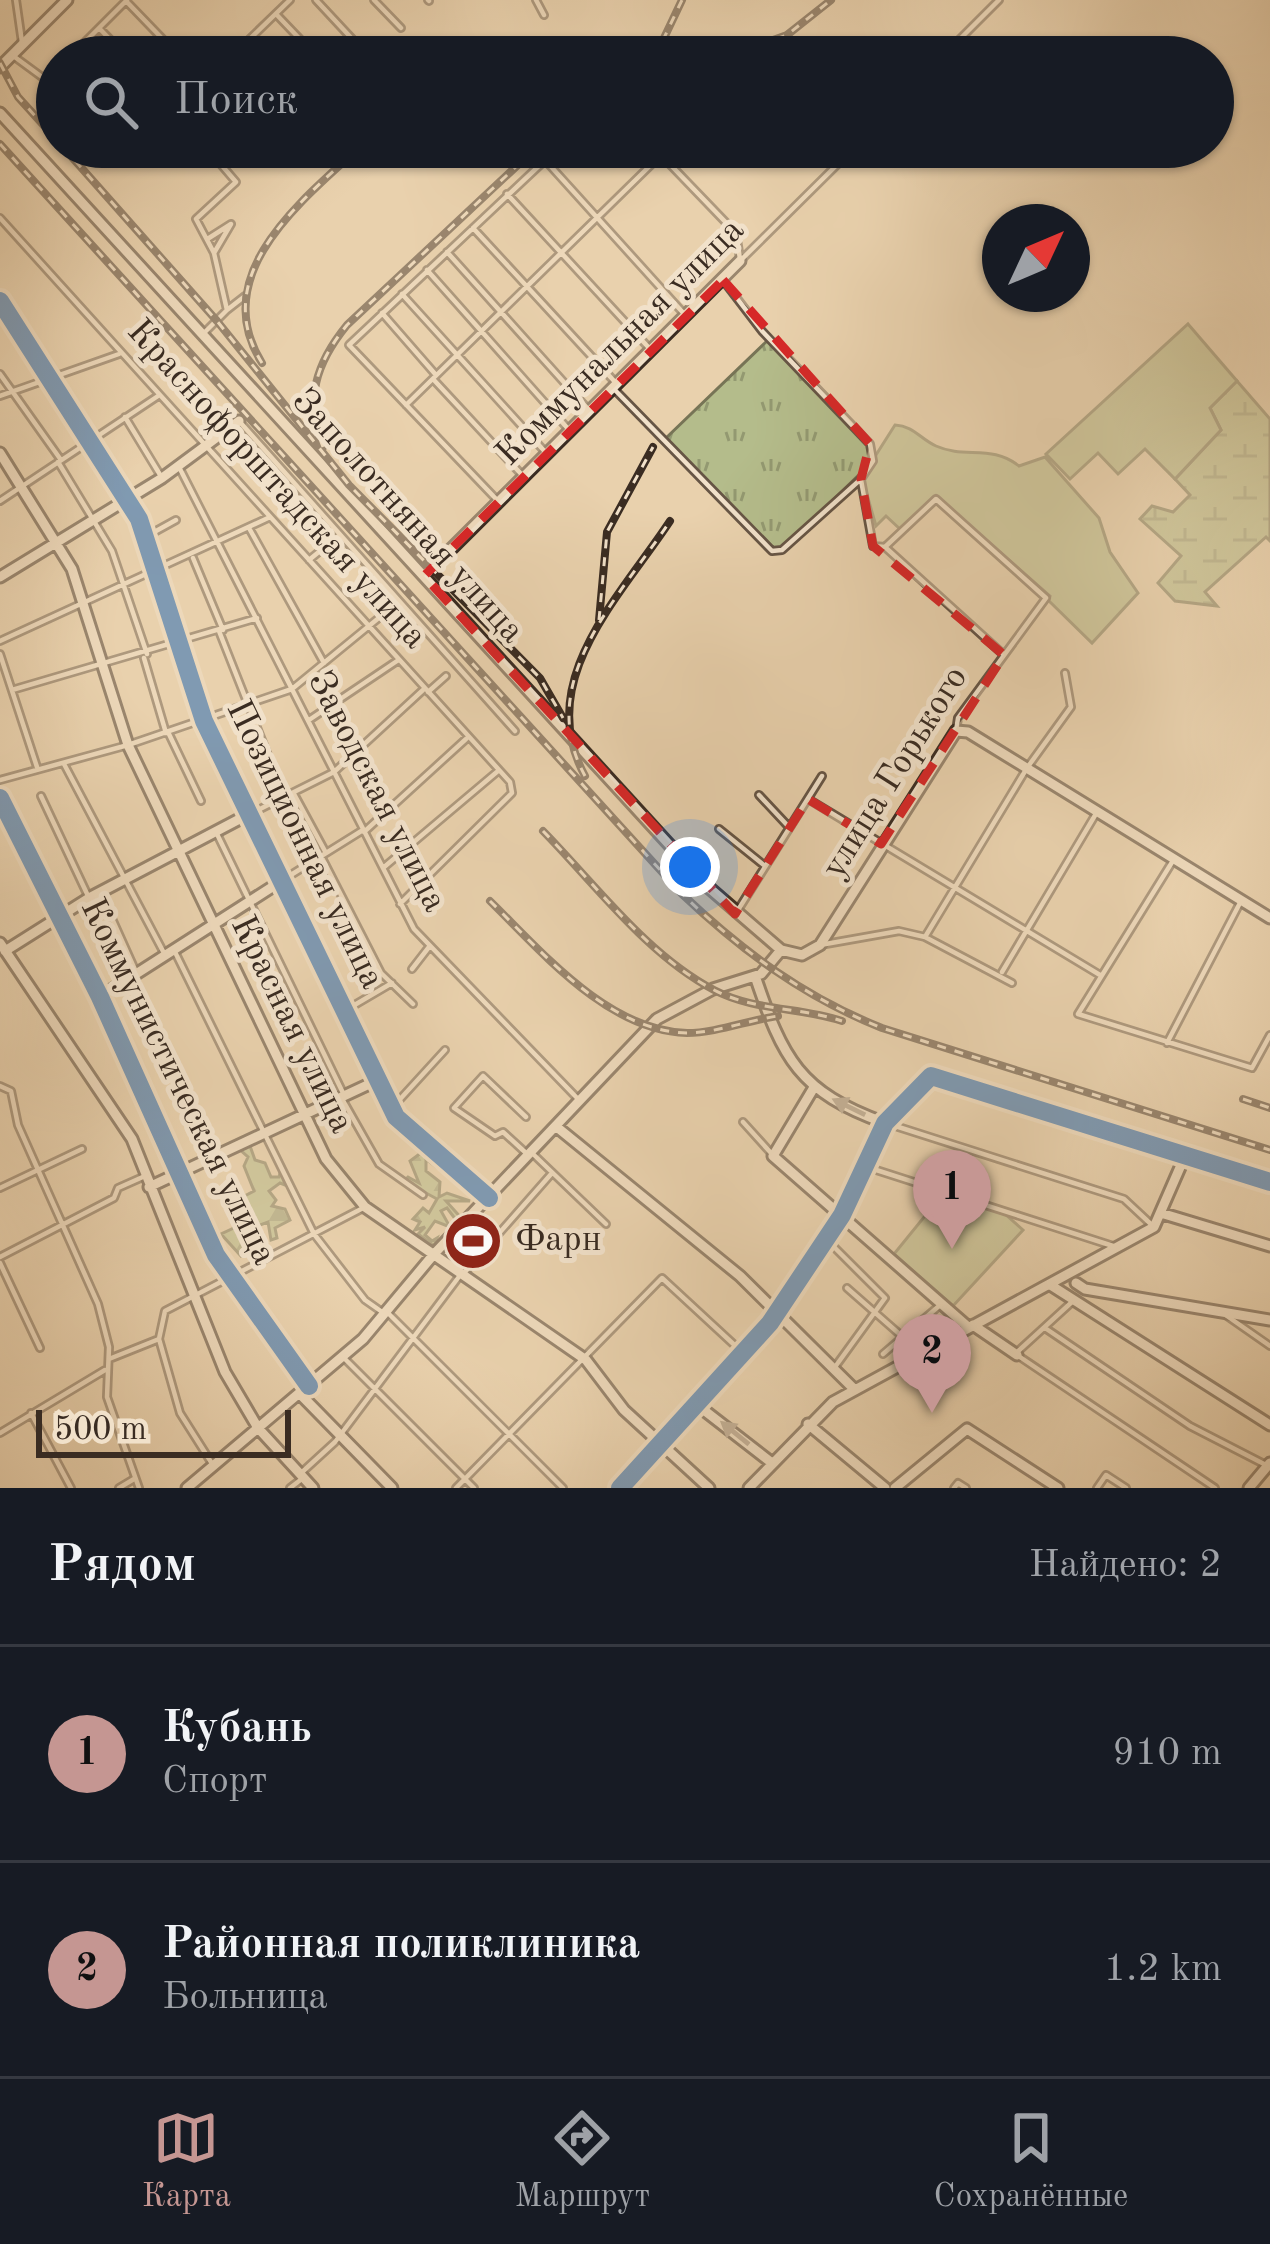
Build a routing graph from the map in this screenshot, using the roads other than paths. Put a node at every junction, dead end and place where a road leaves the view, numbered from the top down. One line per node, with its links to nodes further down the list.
1 (16, 0): 20 (street)
2 (67, 0): 20 (street)
3 (290, 0): 9 (street)
4 (316, 0): 18 (street)
5 (374, 0): 12 (street)
6 (536, 0): 10 (street)
7 (999, 0): 19 (street)
8 (127, 1): 11 (street); 15 (street)
9 (276, 14): 16 (street); 17 (street)
10 (544, 15)
11 (99, 28): 13 (street); 14 (street)
12 (401, 28)
13 (91, 36)
14 (107, 36)
15 (160, 36)
16 (253, 36)
17 (297, 36)
18 (349, 36)
19 (963, 36)
20 (23, 44): 21 (street)
21 (12, 55): 22 (street); 23 (street)
22 (0, 67)
23 (36, 73)
24 (0, 113): 25 (street, Заполотняная улица)
25 (36, 153)
26 (50, 168): 53 (street, Заполотняная улица)
27 (224, 168): 37 (street)
28 (536, 168): 33 (street)
29 (552, 168): 34 (street)
30 (648, 168): 34 (street)
31 (674, 168): 41 (street)
32 (834, 168): 41 (street, Коммунальная улица)
33 (507, 194): 36 (street); 40 (street)
34 (596, 217): 40 (street); 51 (street)
35 (0, 218): 55 (street, Краснофорштадская улица)
36 (473, 228): 38 (street); 44 (street)
37 (208, 238): 39 (street); 39 (street)
38 (447, 252): 42 (street); 49 (street)
39 (214, 253): 48 (street)
40 (560, 253): 44 (street); 54 (street)
41 (740, 261): 43 (street, Коммунальная улица)
42 (427, 270): 45 (street); 52 (street)
43 (723, 280): 51 (street, Коммунальная улица); 77 (street)
44 (526, 285): 49 (street); 60 (street)
45 (402, 294): 50 (street); 56 (street)
46 (245, 296): 48 (street)
47 (0, 301): 59 (street, Позиционная улица)
48 (227, 310): 53 (street)
49 (500, 312): 52 (street); 65 (street)
50 (382, 313): 58 (street); 64 (street)
51 (686, 316): 54 (street, Коммунальная улица)
52 (480, 330): 56 (street); 68 (street)
53 (201, 335): 94 (street, Заполотняная улица)
54 (651, 351): 60 (street, Коммунальная улица)
55 (120, 353): 59 (street); 62 (street, Краснофорштадская улица)
56 (456, 354): 58 (street); 72 (street)
57 (0, 374): 61 (street)
58 (434, 377): 64 (street); 75 (street)
59 (50, 380): 61 (street); 69 (street, Позиционная улица)
60 (615, 386): 65 (street, Коммунальная улица); 77 (street)
61 (14, 393): 63 (street); 73 (street)
62 (158, 396): 66 (street); 70 (street, Краснофорштадская улица)
63 (0, 397)
64 (406, 405): 81 (street)
65 (590, 412): 68 (street, Коммунальная улица)
66 (125, 417): 69 (street); 76 (street)
67 (238, 421): 70 (street); 87 (street)
68 (570, 431): 72 (street, Коммунальная улица)
69 (89, 440): 73 (street); 79 (street, Позиционная улица)
70 (204, 446): 74 (street); 82 (street, Краснофорштадская улица)
71 (0, 453): 78 (street, Красная улица)
72 (548, 454): 75 (street, Коммунальная улица)
73 (59, 461): 78 (street); 83 (street)
74 (179, 467): 76 (street); 89 (street, Заводская улица)
75 (524, 477): 81 (street, Коммунальная улица)
76 (162, 478): 79 (street)
77 (861, 479): 90 (street)
78 (23, 485): 80 (street); 88 (street, Красная улица)
79 (128, 500): 83 (street); 86 (street, Позиционная улица)
80 (0, 501)
81 (499, 502): 94 (street, Коммунальная улица)
82 (268, 518): 85 (street); 92 (street, Краснофорштадская улица)
83 (96, 519): 88 (street); 96 (street)
84 (176, 520): 86 (street)
85 (249, 528): 89 (street); 108 (street)
86 (147, 536): 93 (street, Позиционная улица)
87 (338, 538): 92 (street); 98 (street)
88 (59, 541): 95 (street); 97 (street, Красная улица)
89 (218, 543): 91 (street); 99 (street, Заводская улица)
90 (885, 548): 106 (street); 106 (street, улица Горького)
91 (192, 555): 93 (street); 101 (street)
92 (308, 561): 100 (street, Краснофорштадская улица)
93 (160, 570): 96 (street); 103 (street, Позиционная улица)
94 (424, 576): 157 (street, Заполотняная улица)
95 (0, 577)
96 (124, 584): 97 (street); 105 (street)
97 (86, 601): 102 (street); 109 (street, Красная улица)
98 (397, 603): 100 (street); 119 (street)
99 (257, 618): 101 (street); 112 (street, Заводская улица)
100 (367, 628): 107 (street, Краснофорштадская улица); 108 (street)
101 (221, 631): 103 (street); 115 (street)
102 (0, 641)
103 (183, 644): 105 (street); 117 (street, Позиционная улица)
104 (0, 654): 113 (street)
105 (145, 655): 109 (street); 120 (street)
106 (1004, 655): 118 (street, улица Горького)
107 (397, 661): 114 (street, Краснофорштадская улица); 116 (street)
108 (324, 663): 112 (street)
109 (105, 665): 113 (street); 122 (street, Красная улица)
110 (1065, 673): 125 (street)
111 (446, 676): 114 (street)
112 (292, 689): 115 (street); 116 (street, Заводская улица)
113 (12, 690): 124 (street)
114 (425, 692): 121 (street, Краснофорштадская улица); 127 (street)
115 (244, 707): 117 (street); 133 (street)
116 (309, 720): 127 (street, Заводская улица)
117 (204, 721): 120 (street); 138 (street, Позиционная улица)
118 (956, 730): 125 (street); 143 (street, улица Горького)
119 (515, 731)
120 (167, 733): 122 (street); 136 (street)
121 (466, 739): 126 (street, Краснофорштадская улица); 141 (street)
122 (128, 746): 123 (street); 144 (street, Красная улица)
123 (63, 762): 124 (street); 149 (street)
124 (37, 766): 129 (street)
125 (1027, 768): 137 (street); 151 (street)
126 (498, 771): 148 (street); 155 (street, Краснофорштадская улица)
127 (334, 772): 130 (street); 141 (street, Заводская улица)
128 (822, 776): 135 (street)
129 (0, 780)
130 (293, 792): 133 (street); 145 (street)
131 (759, 795): 139 (street)
132 (41, 796): 152 (street)
133 (284, 796): 138 (street)
134 (0, 798): 156 (street, Коммунистическая улица)
135 (808, 799): 139 (street); 143 (street)
136 (202, 802)
137 (1097, 812): 146 (street); 160 (street)
138 (251, 813): 142 (street); 150 (street, Позиционная улица)
139 (790, 827): 147 (street)
140 (719, 829): 147 (street)
141 (363, 831): 145 (street); 148 (street, Заводская улица)
142 (216, 832): 144 (street); 154 (street)
143 (881, 844): 151 (street); 162 (street, улица Горького)
144 (175, 852): 149 (street); 159 (street, Красная улица)
145 (324, 854): 150 (street); 172 (street)
146 (1174, 859): 153 (street); 170 (street)
147 (765, 866): 157 (street)
148 (382, 869): 155 (street, Заводская улица)
149 (126, 879): 152 (street); 166 (street)
150 (283, 880): 154 (street); 176 (street, Позиционная улица)
151 (955, 886): 160 (street); 161 (street)
152 (94, 895): 156 (street); 168 (street)
153 (1241, 901): 158 (street); 178 (street)
154 (250, 902): 159 (street); 183 (street)
155 (400, 904): 163 (street, Заводская улица)
156 (60, 914): 165 (street); 174 (street, Коммунистическая улица)
157 (735, 914): 164 (street, Заполотняная улица)
158 (1270, 918)
159 (212, 926): 166 (street); 186 (street, Красная улица)
160 (1028, 931): 169 (street); 170 (street)
161 (926, 937): 162 (street); 169 (street)
162 (820, 945): 164 (street)
163 (429, 947): 167 (street); 184 (street, Заводская улица)
164 (781, 950): 171 (street)
165 (1, 951): 200 (street)
166 (170, 952): 168 (street); 191 (street)
167 (412, 969)
168 (136, 972): 174 (street)
169 (1002, 974): 173 (street)
170 (1100, 975): 178 (street)
171 (754, 976): 182 (street); 184 (street)
172 (392, 983): 175 (street); 176 (street)
173 (1012, 983)
174 (100, 998): 199 (street, Коммунистическая улица)
175 (413, 1004)
176 (346, 1010): 180 (street, Позиционная улица)
177 (1270, 1035): 178 (street)
178 (1168, 1043)
179 (445, 1050): 185 (street)
180 (378, 1080): 183 (street); 185 (street, Позиционная улица)
181 (3, 1086): 197 (street)
182 (813, 1089): 189 (street, one-way to 182); 194 (street)
183 (343, 1096): 186 (street); 204 (street)
184 (581, 1103): 190 (street)
185 (392, 1109): 205 (street, Позиционная улица)
186 (304, 1116): 191 (street); 206 (street, Красная улица)
187 (526, 1117): 193 (street)
188 (743, 1122): 194 (street)
189 (885, 1123): 195 (street); 196 (street); 211 (street)
190 (558, 1128): 193 (street); 225 (street)
191 (266, 1134): 199 (street); 212 (street)
192 (82, 1149): 197 (street)
193 (531, 1154): 198 (street); 205 (street)
194 (773, 1156): 208 (street)
195 (1185, 1156): 201 (street); 207 (street)
196 (867, 1168): 208 (street); 215 (street)
197 (38, 1171): 203 (street); 209 (street)
198 (552, 1173): 210 (street); 218 (street)
199 (179, 1174): 202 (street); 219 (street, Коммунистическая улица)
200 (146, 1175): 202 (street); 209 (street)
201 (1270, 1182)
202 (149, 1187): 223 (street)
203 (0, 1188)
204 (423, 1195)
205 (489, 1198): 216 (street)
206 (365, 1207): 212 (street); 216 (street, Красная улица)
207 (1164, 1214): 211 (street); 214 (street)
208 (842, 1215): 213 (street); 224 (street)
209 (64, 1225): 217 (street); 241 (street)
210 (606, 1225)
211 (1154, 1227): 215 (street)
212 (314, 1234): 219 (street); 228 (street)
213 (826, 1240): 225 (street); 226 (street)
214 (1270, 1246)
215 (1119, 1248): 222 (street)
216 (434, 1254): 218 (street, Красная улица); 228 (street)
217 (0, 1260): 236 (street)
218 (462, 1275): 232 (street); 242 (street, Красная улица)
219 (231, 1277): 223 (street); 247 (street, Коммунистическая улица)
220 (1054, 1287): 222 (street); 222 (street); 230 (street)
221 (847, 1288): 226 (street)
222 (1077, 1290): 227 (street); 231 (street); 251 (street)
223 (191, 1297): 234 (street); 252 (street)
224 (944, 1303): 230 (street); 233 (street)
225 (776, 1311): 237 (street); 243 (street)
226 (875, 1311): 233 (street); 243 (street)
227 (1224, 1312): 229 (street); 235 (street)
228 (386, 1313): 232 (street); 240 (street)
229 (1270, 1319)
230 (971, 1326): 239 (street); 246 (street)
231 (1045, 1328): 239 (street); 259 (street)
232 (411, 1336): 245 (street); 255 (street)
233 (904, 1338): 238 (street)
234 (159, 1340): 241 (street); 258 (street)
235 (1270, 1346)
236 (40, 1348)
237 (742, 1353): 242 (street); 248 (street)
238 (884, 1354)
239 (1016, 1355): 283 (street)
240 (343, 1356): 245 (street); 247 (street)
241 (110, 1359): 244 (street)
242 (586, 1360): 255 (street); 256 (street, Красная улица)
243 (834, 1368): 246 (street)
244 (105, 1370): 249 (street); 261 (street)
245 (373, 1386): 254 (street); 262 (street)
246 (854, 1389): 250 (street)
247 (304, 1390): 252 (street); 254 (street, Коммунистическая улица)
248 (696, 1404): 256 (street); 257 (street, one-way to 248)
249 (31, 1413): 253 (street); 263 (street)
250 (808, 1424): 257 (street); 276 (street)
251 (1270, 1425)
252 (258, 1428): 258 (street); 260 (street)
253 (0, 1433)
254 (338, 1434): 260 (street); 269 (street, Коммунистическая улица)
255 (514, 1435): 262 (street); 272 (street)
256 (662, 1446): 273 (street); 274 (street, Красная улица)
257 (772, 1463): 275 (street)
258 (214, 1466): 266 (street)
259 (1268, 1470): 284 (street)
260 (301, 1476): 267 (street); 268 (street)
261 (134, 1479): 264 (street); 265 (street)
262 (466, 1479): 270 (street); 271 (street)
263 (71, 1488)
264 (119, 1488)
265 (139, 1488)
266 (187, 1488)
267 (290, 1488)
268 (313, 1488)
269 (392, 1488)
270 (456, 1488)
271 (474, 1488)
272 (563, 1488)
273 (620, 1488)
274 (709, 1488)
275 (749, 1488)
276 (885, 1488)
277 (895, 1488): 280 (street)
278 (954, 1488): 279 (street)
279 (966, 1488)
280 (1058, 1488)
281 (1097, 1488): 282 (street)
282 (1126, 1488)
283 (1215, 1488)
284 (1249, 1488)

